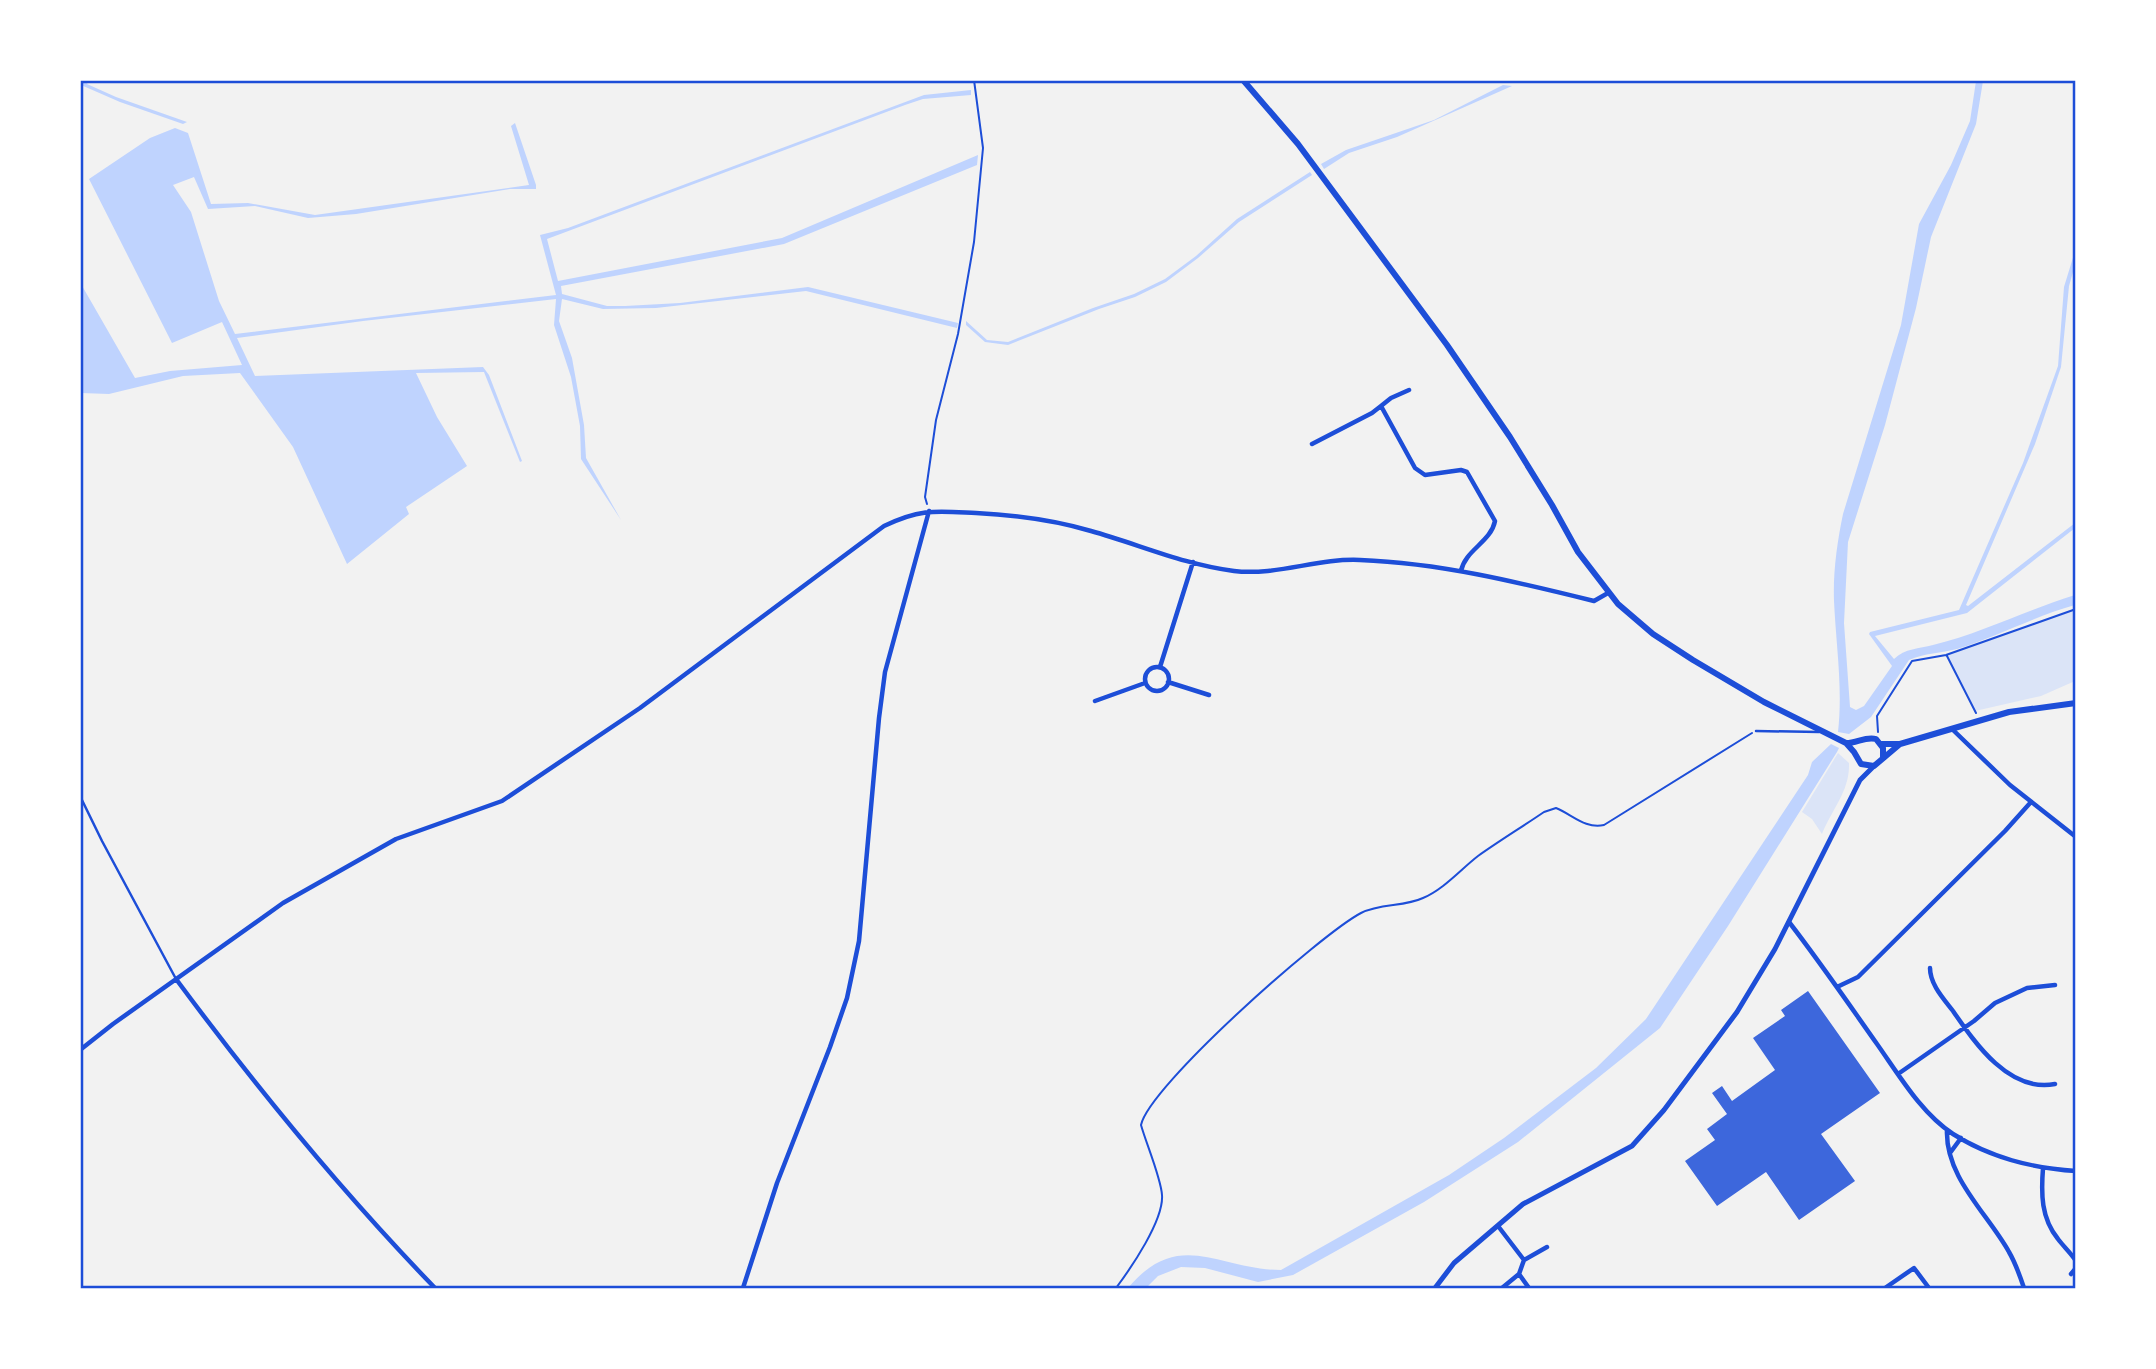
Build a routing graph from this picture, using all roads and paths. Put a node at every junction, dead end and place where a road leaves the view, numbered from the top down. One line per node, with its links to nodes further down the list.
1 (974, 80): 6 (path)
2 (1243, 80): 9 (main road)
3 (1409, 390): 4 (street)
4 (1381, 406): 5 (street); 8 (street)
5 (1312, 444)
6 (929, 511): 7 (street); 38 (street); 58 (street)
7 (1192, 562): 8 (street); 12 (street)
8 (1461, 571): 9 (street)
9 (1608, 593): 22 (main road)
10 (2076, 609): 11 (path)
11 (1946, 655): 18 (path); 24 (path)
12 (1160, 667): 13 (street); 14 (street)
13 (1168, 682): 14 (street); 15 (street)
14 (1145, 683): 16 (street)
15 (1209, 695)
16 (1095, 701)
17 (2076, 703): 18 (main road)
18 (1980, 721): 19 (main road)
19 (1968, 725): 20 (main road); 23 (street)
20 (1952, 729): 23 (street); 27 (main road)
21 (1756, 731): 22 (lane); 59 (path)
22 (1824, 733): 25 (main road)
23 (1966, 741): 34 (street)
24 (1879, 742): 26 (main road); 27 (main road); 29 (main road)
25 (1846, 743): 26 (main road); 28 (main road)
26 (1858, 743): 28 (main road)
27 (1900, 744): 29 (main road)
28 (1854, 752): 30 (main road)
29 (1883, 757): 31 (main road)
30 (1861, 764): 31 (main road); 32 (street)
31 (1874, 766): 32 (street)
32 (1860, 780): 36 (street)
33 (80, 796): 38 (lane)
34 (2031, 802): 35 (street); 40 (street)
35 (2076, 837)
36 (1788, 921): 40 (street); 50 (street)
37 (1930, 968): 41 (street)
38 (176, 979): 42 (street); 57 (street)
39 (2055, 985): 41 (street)
40 (1837, 986): 43 (street)
41 (1965, 1028): 43 (street); 44 (street)
42 (80, 1050)
43 (1898, 1074): 45 (street)
44 (2055, 1084)
45 (1947, 1130): 46 (street); 47 (street)
46 (1961, 1138): 47 (street); 48 (street)
47 (1950, 1154): 65 (street)
48 (2043, 1168): 49 (street); 53 (street)
49 (2076, 1171)
50 (1498, 1226): 52 (street); 60 (street)
51 (1547, 1247): 52 (street)
52 (1524, 1260): 55 (street)
53 (2076, 1261)
54 (2076, 1268): 56 (street)
55 (1519, 1274): 61 (street); 62 (street)
56 (2071, 1274)
57 (435, 1289)
58 (743, 1289)
59 (1116, 1289)
60 (1435, 1289)
61 (1502, 1289)
62 (1529, 1289)
63 (1885, 1289): 64 (street)
64 (1929, 1289)
65 (2024, 1289)

